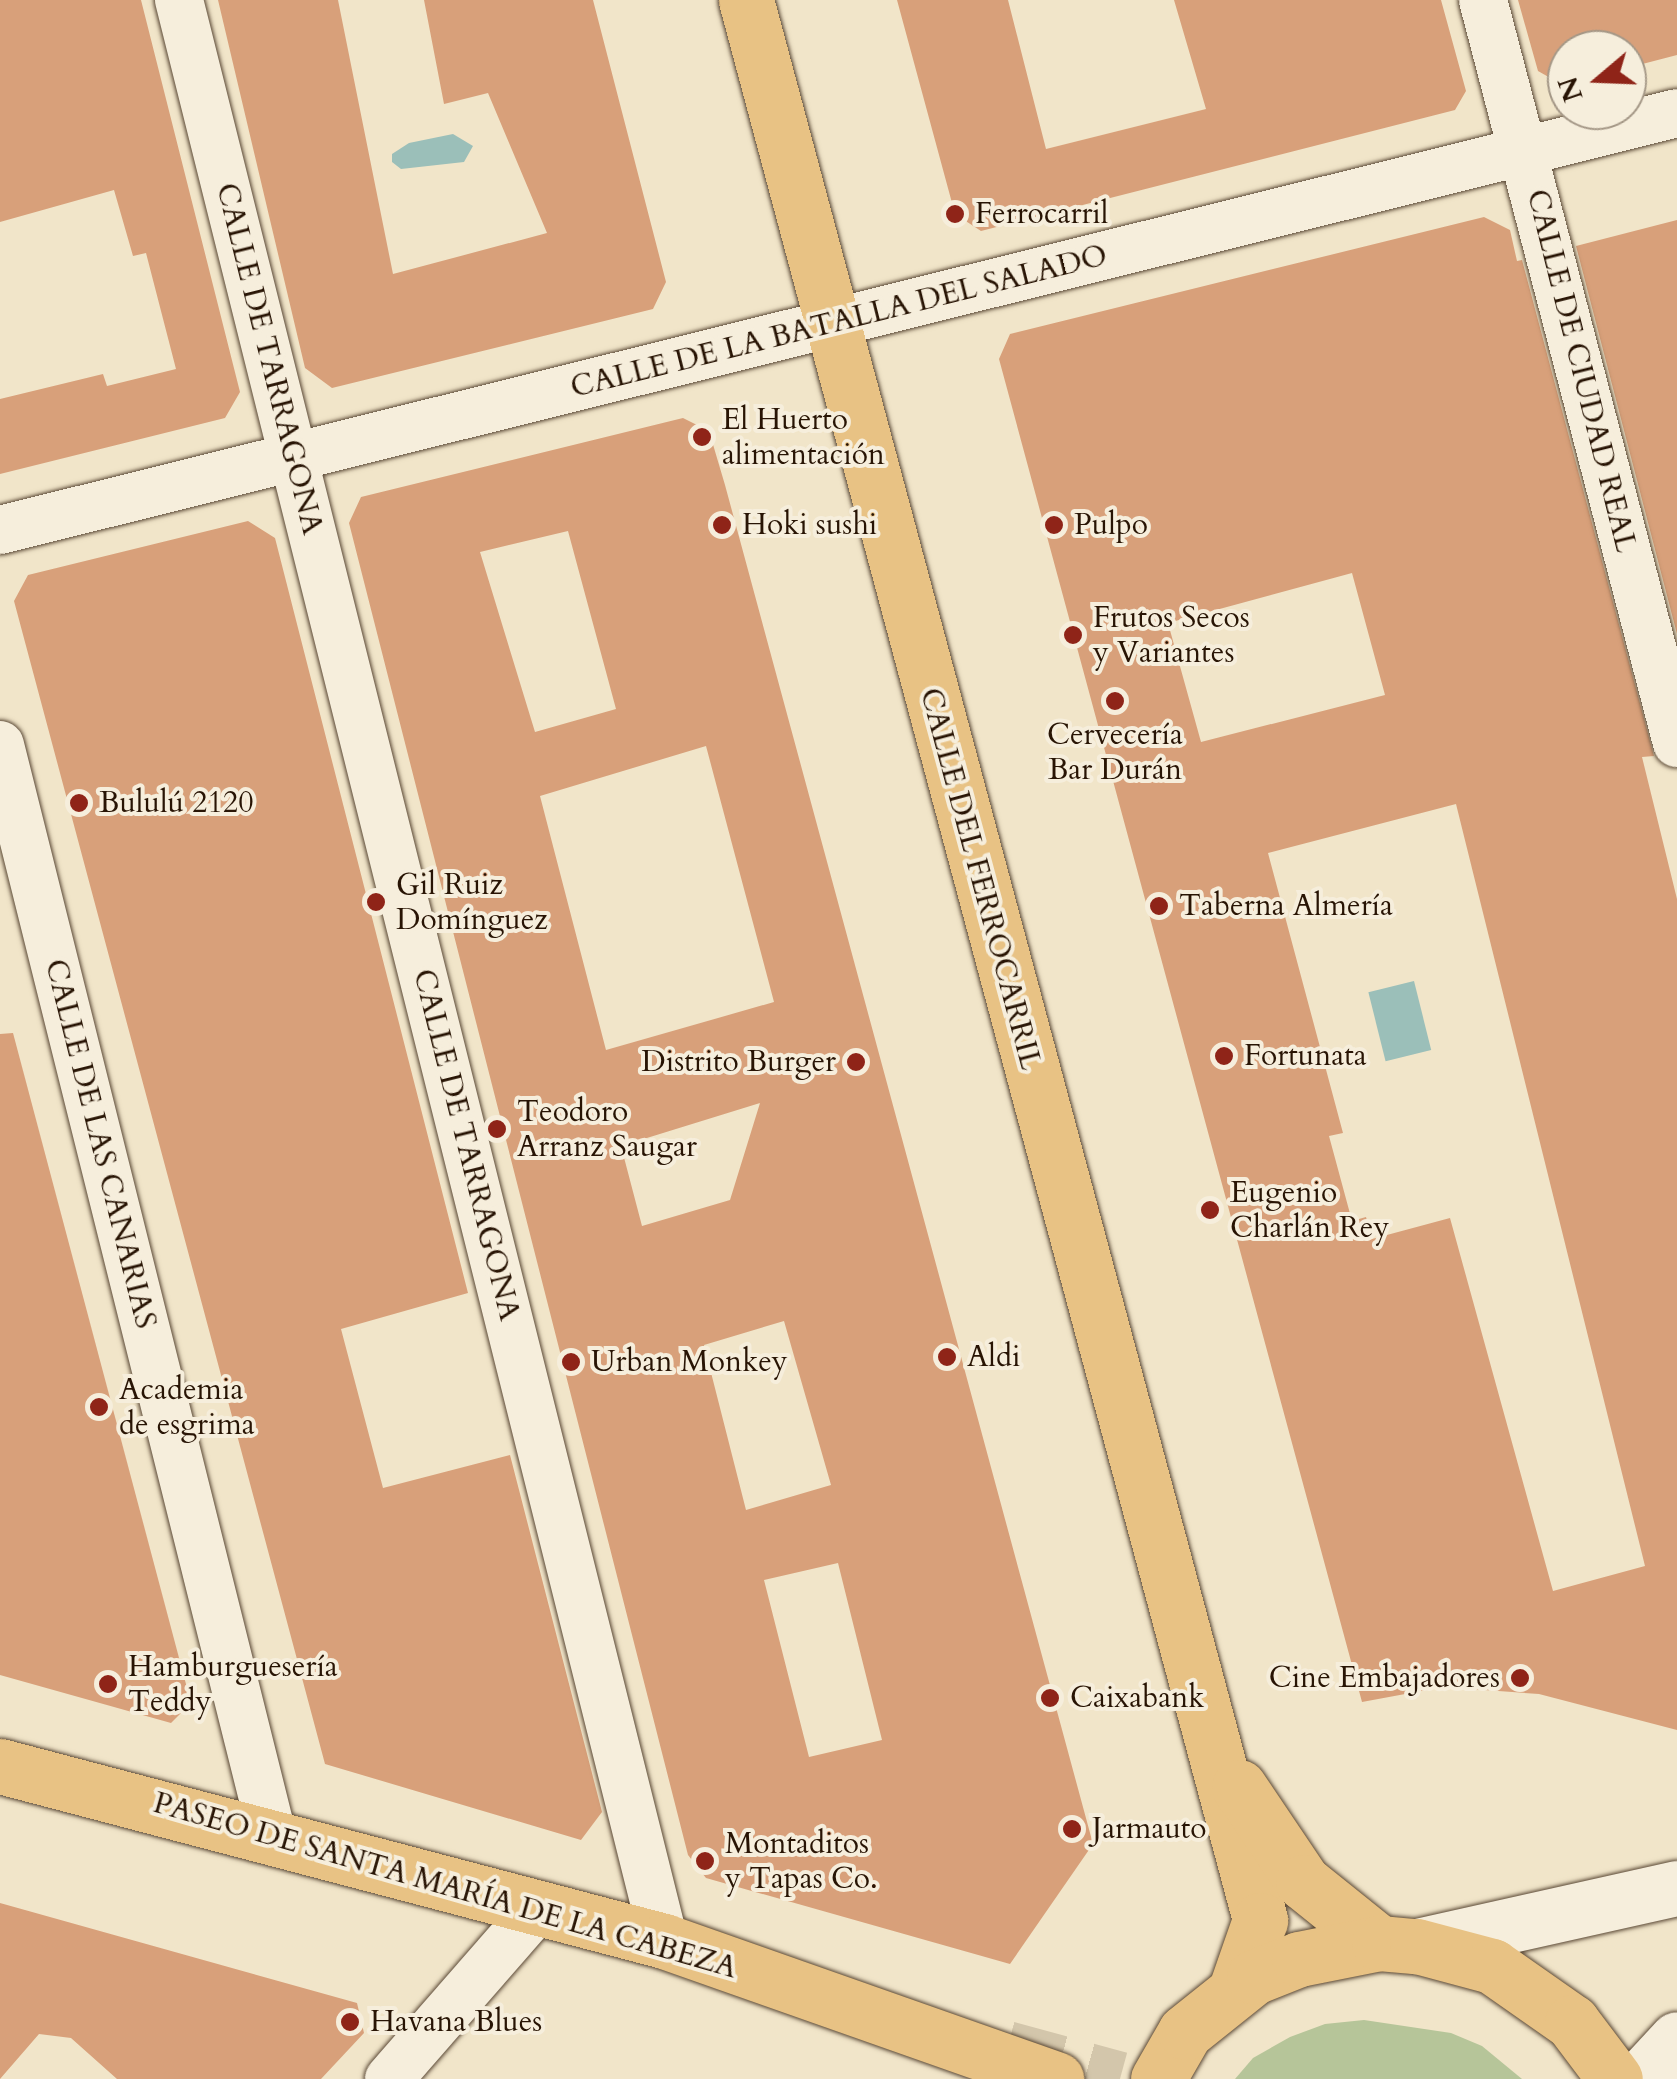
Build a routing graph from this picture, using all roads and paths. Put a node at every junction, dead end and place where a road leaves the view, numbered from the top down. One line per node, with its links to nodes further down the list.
1 (178, 0): 7 (street, CALLE DE TARRAGONA)
2 (746, 0): 6 (main road, CALLE DEL FERROCARRIL)
3 (1483, 0): 5 (street, CALLE DE CIUDAD REAL)
4 (1677, 113): 5 (street, CALLE DE LA BATALLA DEL SALADO)
5 (1524, 152): 6 (street, CALLE DE LA BATALLA DEL SALADO); 9 (street, CALLE DE CIUDAD REAL)
6 (831, 325): 7 (street, CALLE DE LA BATALLA DEL SALADO); 11 (main road, CALLE DEL FERROCARRIL)
7 (294, 455): 8 (street, CALLE DE LA BATALLA DEL SALADO); 16 (street, CALLE DE TARRAGONA)
8 (0, 530)
9 (1677, 743)
10 (0, 746): 13 (street, CALLE DE LAS CANARIAS)
11 (1216, 1756): 17 (main road, CALLE DEL FERROCARRIL); 18 (main road, CALLE DEL FERROCARRIL)
12 (0, 1766): 13 (main road, PASEO DE SANTA MARÍA DE LA CABEZA)
13 (272, 1834): 15 (main road, PASEO DE SANTA MARÍA DE LA CABEZA)
14 (1677, 1888): 17 (main road)
15 (538, 1908): 16 (main road, PASEO DE SANTA MARÍA DE LA CABEZA); 20 (street)
16 (664, 1941): 21 (main road, PASEO DE SANTA MARÍA DE LA CABEZA)
17 (1398, 1944): 18 (main road); 23 (main road)
18 (1236, 1988): 22 (main road)
19 (1677, 2040): 24 (main road)
20 (389, 2079)
21 (1056, 2079)
22 (1158, 2079)
23 (1615, 2079)
24 (1640, 2079)

